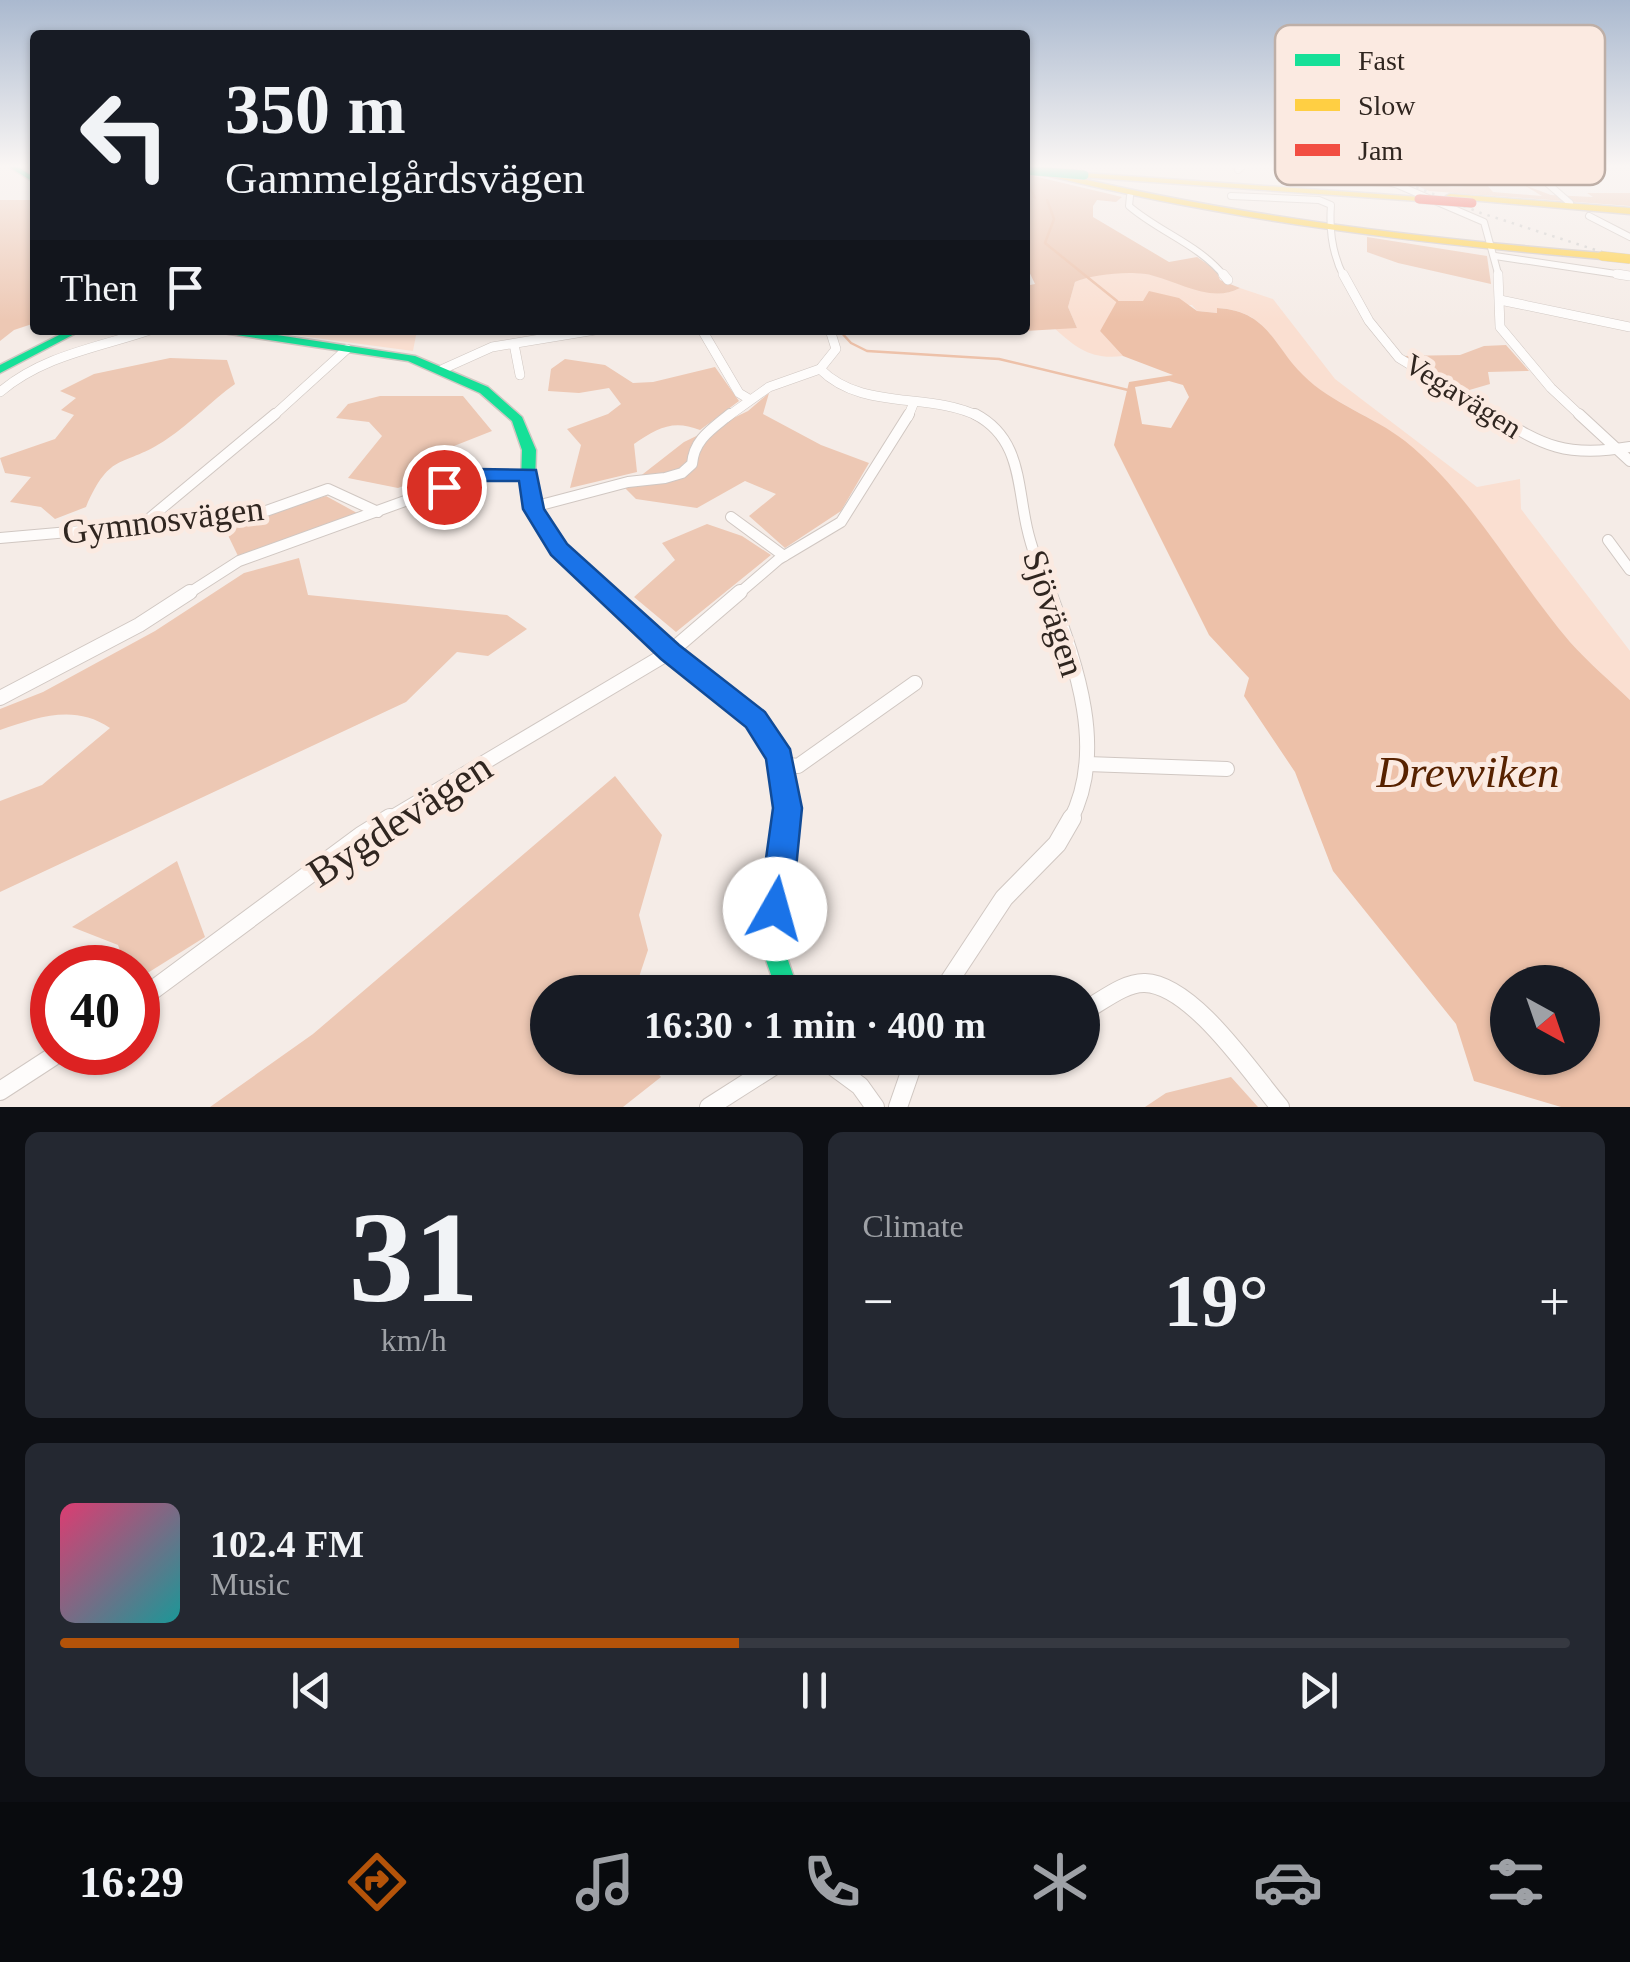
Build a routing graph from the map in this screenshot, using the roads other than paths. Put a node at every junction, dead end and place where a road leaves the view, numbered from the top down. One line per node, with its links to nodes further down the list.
1 (1140, 217): 11 (street)
2 (1259, 217): 6 (main road)
3 (1331, 217): 6 (street, Vegavägen)
4 (1478, 217): 8 (street)
5 (1590, 217): 7 (street)
6 (1330, 228): 8 (main road); 30 (street, Vegavägen)
7 (1630, 237)
8 (1494, 252): 9 (main road, bridge); 10 (street); 12 (street)
9 (1630, 259)
10 (1630, 276)
11 (1228, 280)
12 (1500, 300): 13 (street); 30 (street)
13 (1630, 327)
14 (67, 335): 24 (main road)
15 (132, 335): 26 (street)
16 (257, 335): 21 (main road)
17 (566, 335): 20 (street)
18 (705, 335): 27 (street)
19 (832, 335): 23 (street)
20 (514, 344): 22 (street); 25 (street)
21 (347, 348): 22 (main road); 36 (street)
22 (443, 369): 32 (main road)
23 (820, 369): 27 (street); 28 (street, Sjövägen)
24 (0, 370)
25 (520, 375)
26 (0, 392)
27 (749, 399): 33 (street)
28 (914, 402): 39 (street, Bygdevägen); 45 (street, Sjövägen)
29 (1630, 447): 30 (street, Vegavägen)
30 (1616, 448): 31 (street)
31 (1630, 461)
32 (529, 475): 33 (main road); 34 (street)
33 (534, 507): 41 (main road)
34 (378, 512): 36 (street, Gymnosvägen); 43 (street)
35 (730, 517): 39 (street)
36 (144, 523): 37 (street, Gymnosvägen)
37 (0, 538)
38 (1608, 540): 40 (street)
39 (784, 556): 41 (street, Bygdevägen)
40 (1630, 570)
41 (670, 652): 44 (main road); 49 (street, Bygdevägen)
42 (914, 683): 44 (street)
43 (0, 698)
44 (781, 764): 47 (main road)
45 (1087, 764): 46 (street); 48 (street, Sjövägen)
46 (1227, 769)
47 (782, 975)
48 (953, 975)
49 (160, 985)
50 (1100, 1003): 59 (street)
51 (30, 1072): 55 (street)
52 (759, 1075): 56 (street)
53 (845, 1075): 57 (street)
54 (908, 1075): 58 (street)
55 (1, 1091)
56 (709, 1107)
57 (874, 1107)
58 (898, 1107)
59 (1280, 1107)

